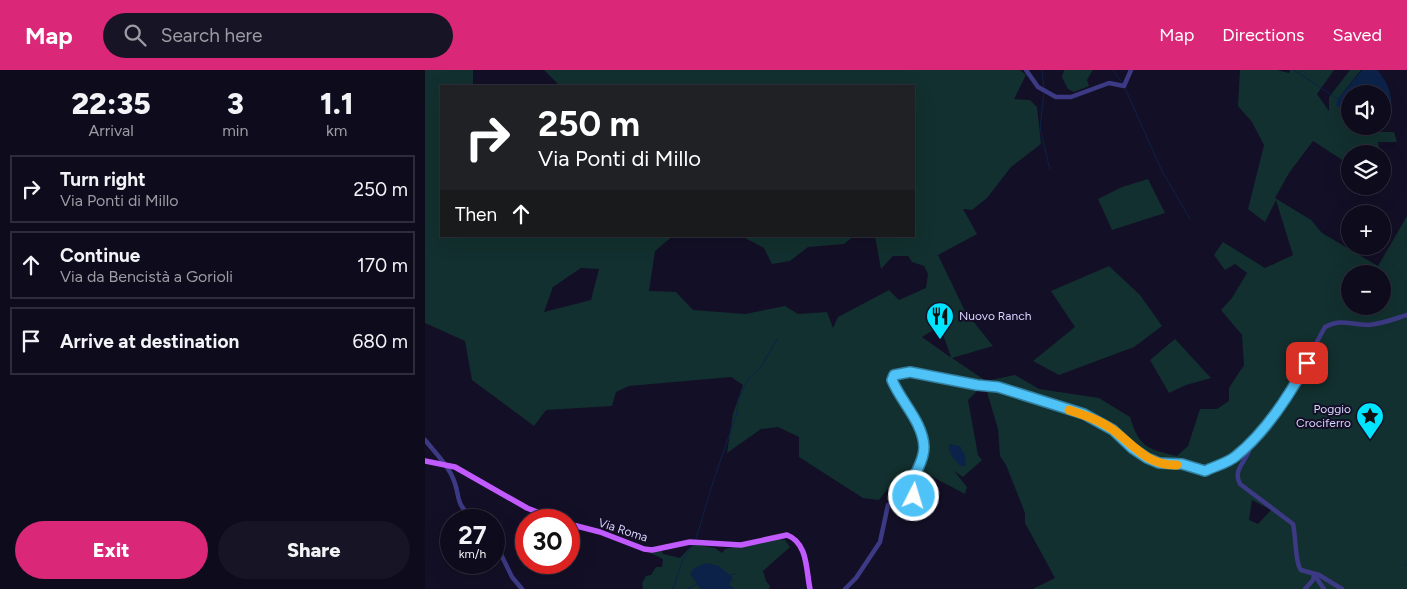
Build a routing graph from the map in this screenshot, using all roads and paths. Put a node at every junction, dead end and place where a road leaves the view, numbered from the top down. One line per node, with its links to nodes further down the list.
1 (1026, 70): 2 (street)
2 (1131, 70)
3 (1407, 315): 5 (street)
4 (425, 440): 7 (street)
5 (1250, 444): 12 (street); 15 (street)
6 (425, 461): 7 (main road)
7 (444, 463): 8 (street); 9 (main road)
8 (462, 509)
9 (530, 509)
10 (580, 527): 14 (main road, Via Roma)
11 (505, 563): 13 (street)
12 (1315, 575): 16 (street); 17 (street); 18 (street)
13 (522, 589)
14 (810, 589)
15 (845, 589)
16 (1305, 589)
17 (1324, 589)
18 (1342, 589)

